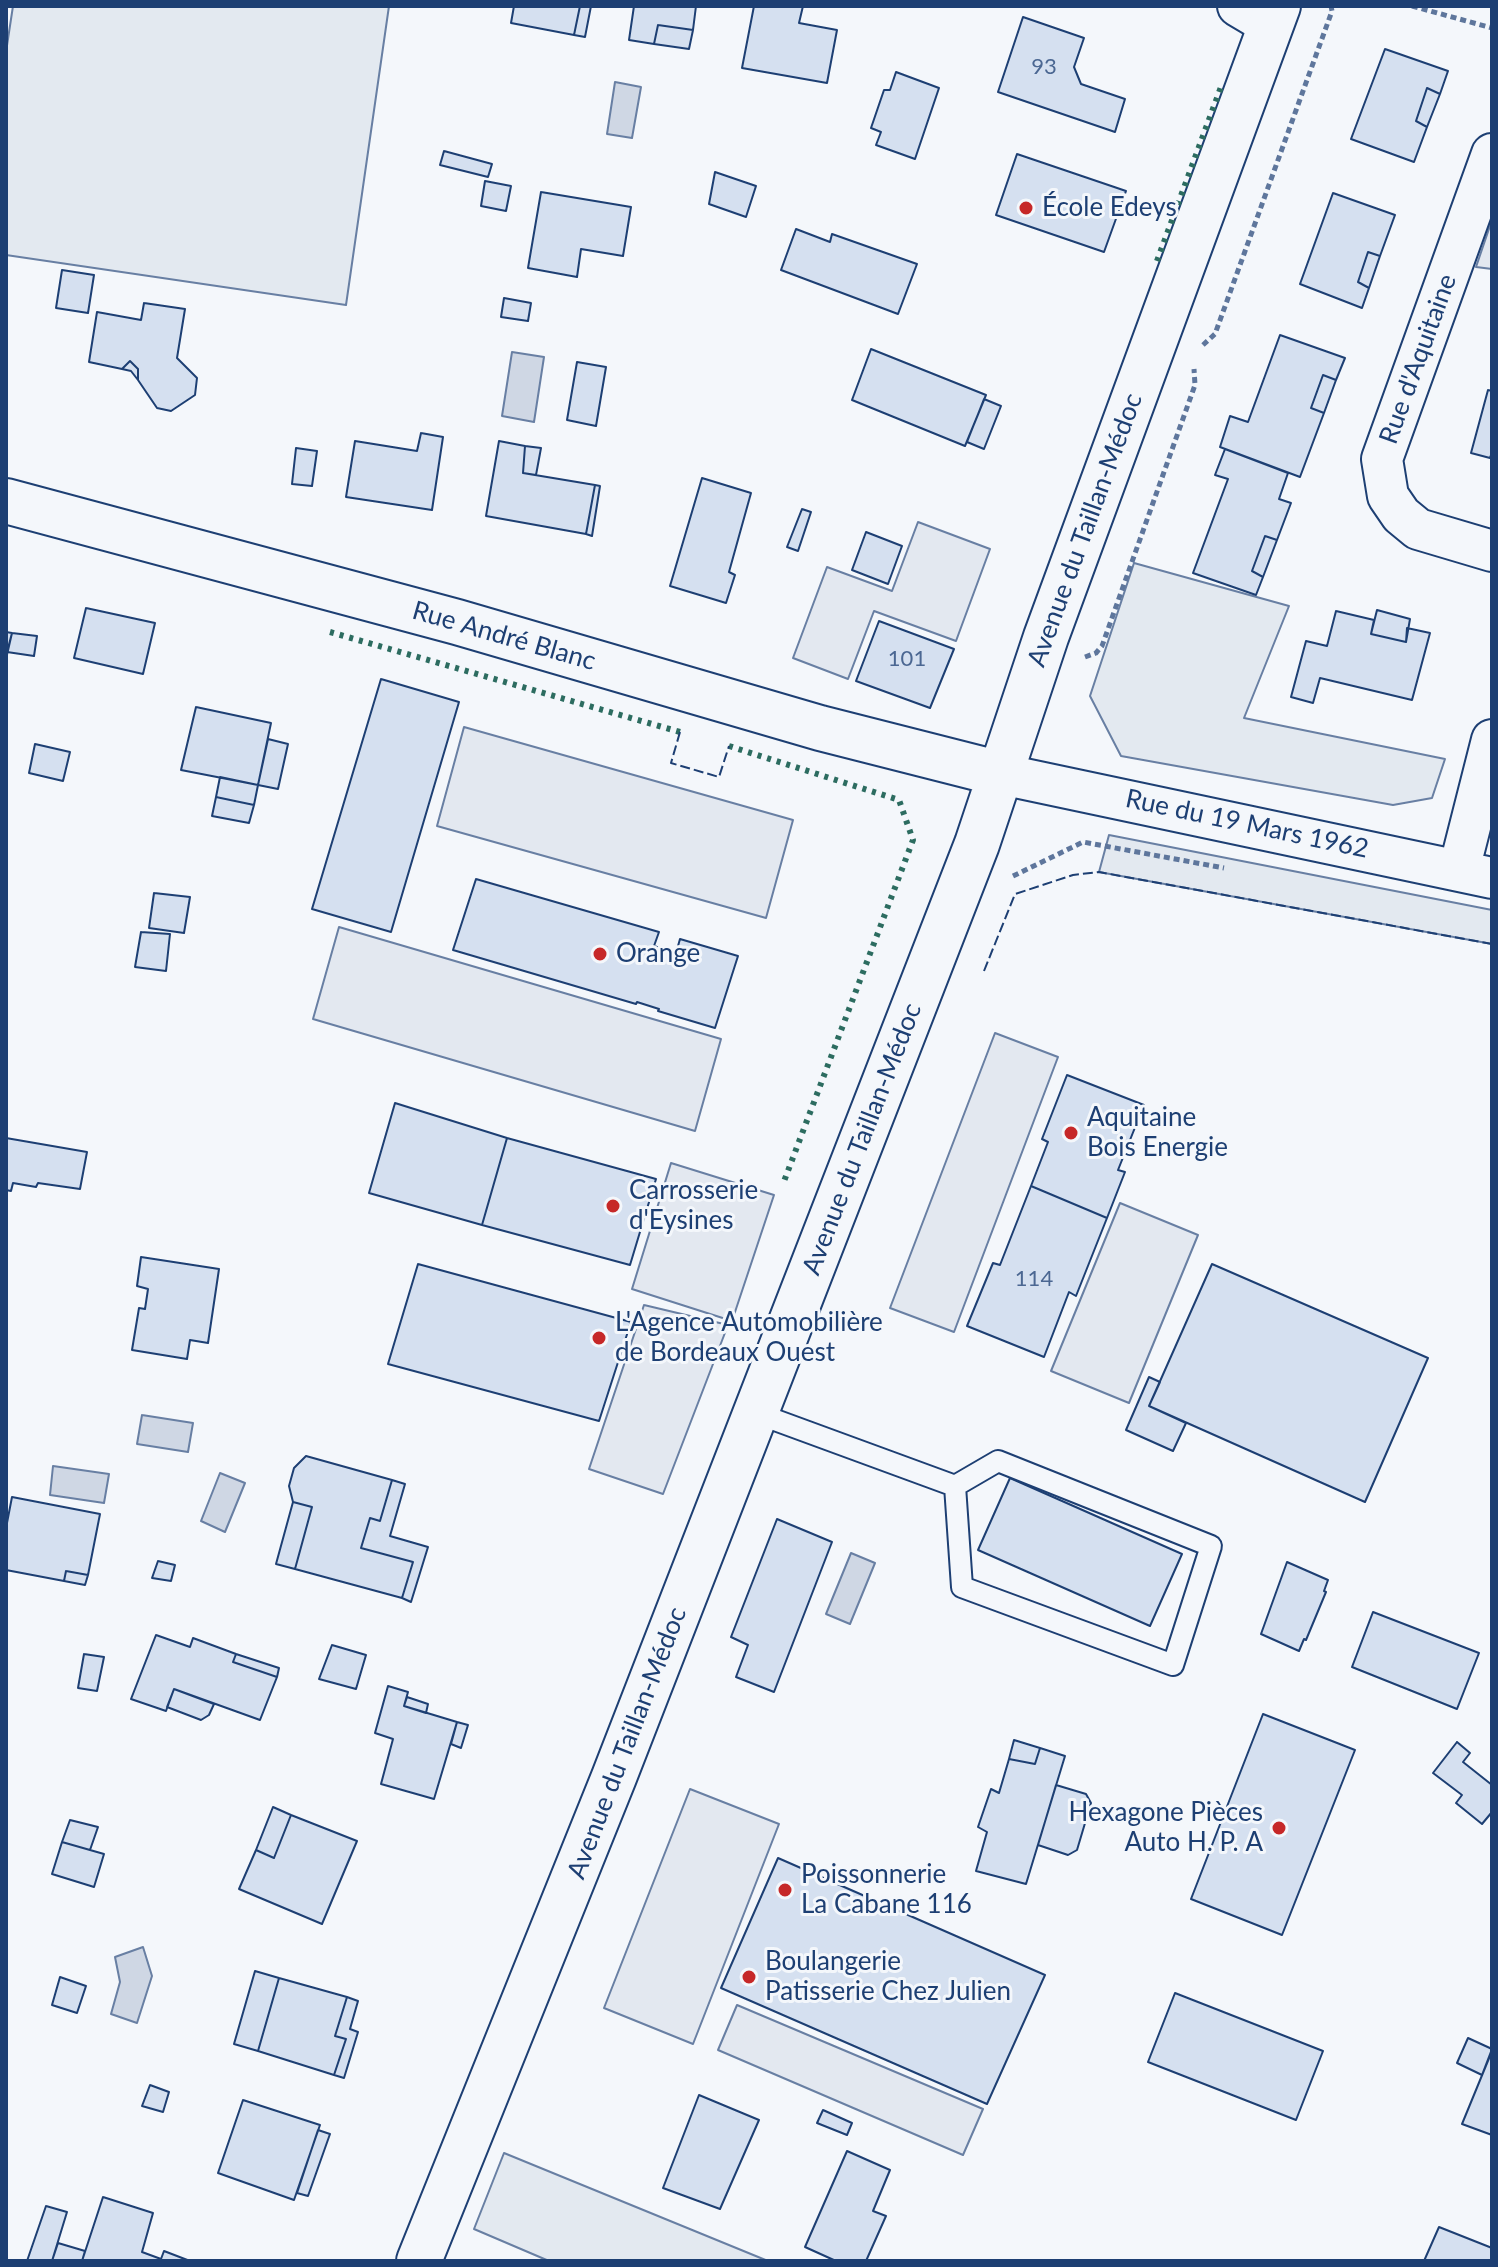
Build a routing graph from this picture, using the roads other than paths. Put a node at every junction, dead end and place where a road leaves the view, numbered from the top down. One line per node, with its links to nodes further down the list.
1 (1262, 12): 6 (street, Avenue du Taillan-Médoc)
2 (1492, 154): 4 (street, Rue d'Aquitaine)
3 (6, 501): 6 (street, Rue André Blanc)
4 (1492, 551)
5 (1492, 740): 7 (street)
6 (1001, 774): 7 (street, Rue du 19 Mars 1962); 8 (street, Avenue du Taillan-Médoc)
7 (1476, 874)
8 (756, 1413): 9 (lane); 10 (street, Avenue du Taillan-Médoc)
9 (955, 1486): 9 (lane)
10 (419, 2261)

